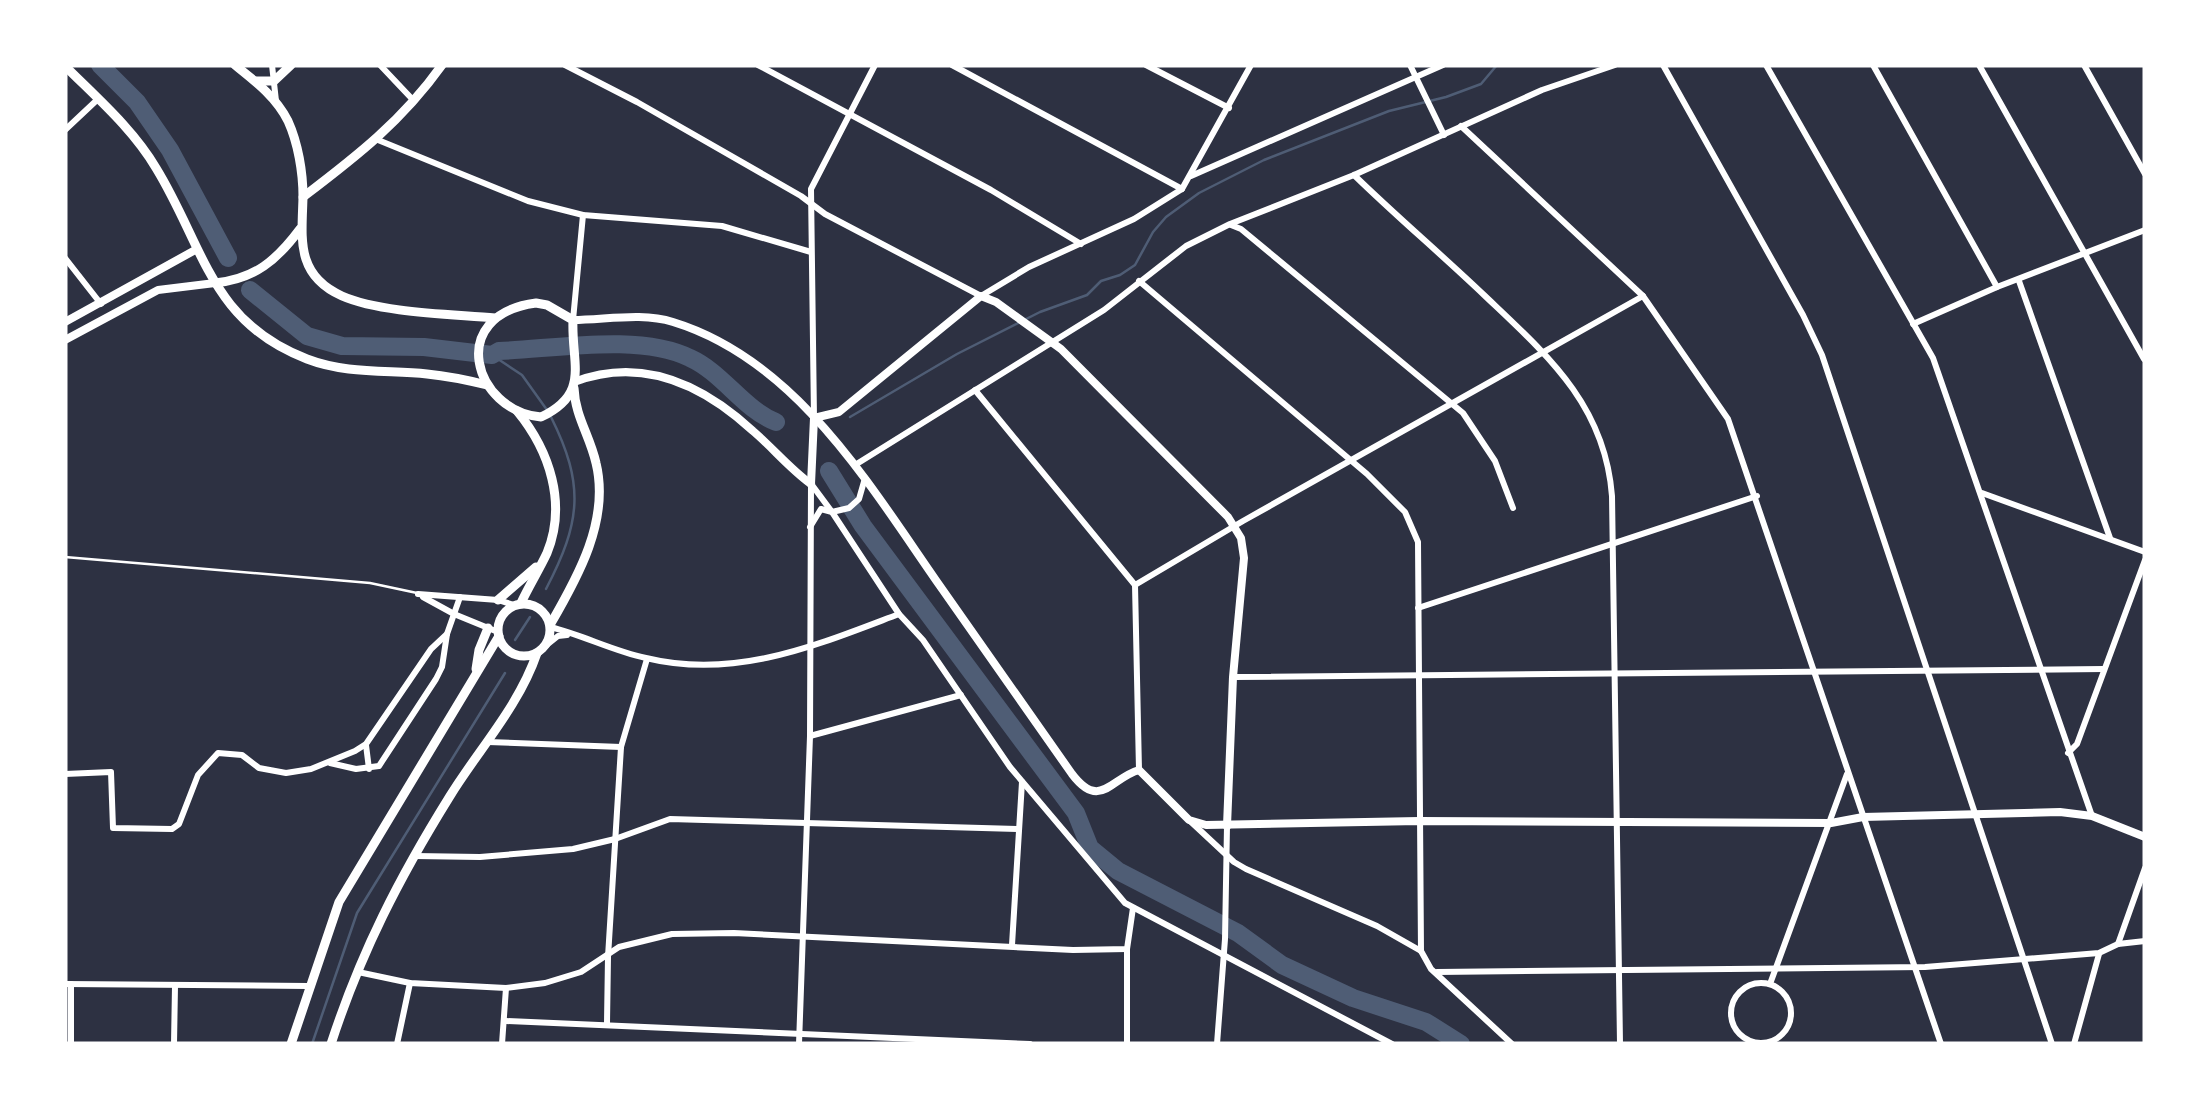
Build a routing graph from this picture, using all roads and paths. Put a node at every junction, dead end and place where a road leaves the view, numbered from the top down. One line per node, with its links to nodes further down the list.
1 (76, 65): 23 (main road)
2 (235, 65): 24 (main road)
3 (272, 65): 25 (street)
4 (292, 65): 25 (main road)
5 (380, 65): 28 (street)
6 (442, 65): 28 (main road)
7 (565, 65): 40 (street)
8 (758, 65): 30 (street)
9 (875, 65): 30 (street)
10 (952, 65): 38 (street)
11 (1146, 65): 29 (street)
12 (1252, 65): 29 (street)
13 (1410, 65): 22 (street)
14 (1443, 65): 22 (street)
15 (1615, 65): 31 (street)
16 (1663, 65): 103 (street)
17 (1766, 65): 60 (street)
18 (1873, 65): 53 (street)
19 (1979, 65): 48 (street)
20 (2084, 65): 35 (street)
21 (65, 66): 23 (main road)
22 (1416, 78): 33 (street); 37 (street)
23 (80, 81): 26 (main road)
24 (256, 81): 25 (main road); 27 (main road)
25 (274, 81): 27 (street)
26 (98, 100): 32 (street); 46 (main road)
27 (276, 102): 39 (main road)
28 (415, 102): 34 (main road)
29 (1228, 108): 37 (street)
30 (849, 114): 40 (street); 45 (street)
31 (1462, 126): 33 (street); 55 (street)
32 (65, 130)
33 (1444, 135): 36 (street)
34 (378, 140): 39 (main road); 41 (street)
35 (2145, 174)
36 (1354, 175): 42 (street); 63 (street)
37 (1190, 176): 38 (street)
38 (1182, 189): 45 (street)
39 (303, 198): 43 (main road)
40 (810, 205): 47 (street); 54 (street)
41 (583, 214): 47 (street); 58 (street)
42 (1230, 224): 50 (street); 68 (street)
43 (300, 228): 52 (main road); 57 (main road)
44 (2145, 230): 48 (street)
45 (1082, 244): 54 (street)
46 (197, 249): 52 (main road); 56 (street)
47 (811, 252): 70 (street)
48 (2084, 253): 51 (street); 64 (street)
49 (65, 258): 56 (street)
50 (1140, 281): 62 (street); 71 (street)
51 (2019, 281): 53 (street); 81 (street)
52 (215, 283): 61 (street); 66 (main road)
53 (1997, 287): 60 (street)
54 (981, 296): 62 (street); 70 (street)
55 (1642, 296): 63 (street); 76 (street)
56 (101, 304): 59 (street)
57 (495, 318): 58 (main road); 66 (main road)
58 (574, 320): 65 (main road); 70 (street)
59 (65, 322)
60 (1913, 324): 75 (street)
61 (65, 340)
62 (1051, 341): 67 (street); 79 (street)
63 (1544, 351): 68 (street); 82 (street)
64 (2144, 359)
65 (574, 382): 69 (main road); 74 (street); 94 (main road)
66 (487, 385): 69 (main road)
67 (976, 390): 72 (street); 86 (street)
68 (1452, 404): 71 (street); 77 (street)
69 (515, 409): 85 (main road)
70 (814, 418): 72 (street); 74 (street)
71 (1351, 460): 79 (street); 91 (street)
72 (855, 465): 73 (street)
73 (865, 483): 78 (street); 116 (street)
74 (811, 484): 78 (street); 80 (street)
75 (1980, 492): 81 (street); 101 (street)
76 (1756, 496): 82 (street); 105 (street)
77 (1514, 508)
78 (832, 512): 80 (street); 93 (street)
79 (1235, 526): 86 (street); 107 (street)
80 (810, 527): 98 (street)
81 (2110, 538): 83 (street)
82 (1613, 545): 91 (street); 104 (street)
83 (2145, 556): 102 (street)
84 (65, 557): 87 (lane)
85 (542, 562): 89 (main road); 90 (main road)
86 (1136, 585): 116 (street)
87 (418, 594): 88 (street); 92 (street)
88 (460, 597): 89 (street); 92 (street)
89 (498, 600): 90 (street)
90 (517, 604): 94 (main road); 95 (main road)
91 (1418, 608): 106 (street)
92 (454, 614): 95 (street); 96 (street)
93 (900, 614): 98 (street); 108 (street)
94 (550, 626): 97 (street); 99 (main road)
95 (495, 632): 99 (main road); 155 (main road)
96 (447, 634): 111 (street); 115 (street)
97 (573, 634): 99 (street); 100 (street)
98 (810, 649): 100 (street); 109 (street)
99 (540, 650): 110 (main road)
100 (647, 659): 112 (street)
101 (2041, 669): 102 (street); 103 (street); 113 (street)
102 (2104, 669): 113 (street)
103 (1926, 672): 105 (street); 120 (street)
104 (1612, 674): 105 (street); 106 (street); 125 (street)
105 (1814, 674): 117 (street)
106 (1417, 675): 107 (street); 124 (street)
107 (1233, 677): 128 (street)
108 (961, 695): 109 (street); 119 (street)
109 (810, 736): 127 (street)
110 (487, 742): 112 (street); 132 (main road)
111 (366, 744): 114 (street); 115 (street)
112 (622, 747): 131 (street)
113 (2068, 752): 121 (street)
114 (329, 762): 115 (street); 118 (street)
115 (369, 769)
116 (1139, 770): 123 (street)
117 (1847, 772): 122 (street); 126 (street)
118 (65, 774)
119 (1022, 782): 129 (street); 135 (street)
120 (1976, 814): 121 (street); 122 (street); 145 (street)
121 (2092, 816): 130 (street)
122 (1863, 817): 126 (street); 146 (street)
123 (1189, 820): 128 (street); 133 (street)
124 (1419, 822): 125 (street); 128 (street); 141 (street)
125 (1616, 822): 126 (street); 148 (street)
126 (1831, 823): 147 (street)
127 (807, 825): 129 (street); 131 (street); 136 (street)
128 (1226, 826): 133 (street)
129 (1017, 830): 139 (street)
130 (2145, 837)
131 (615, 839): 132 (street); 144 (street)
132 (414, 856): 149 (main road)
133 (1228, 856): 141 (street); 143 (street)
134 (2145, 868): 138 (street)
135 (1134, 908): 140 (street); 143 (street)
136 (804, 936): 139 (street); 144 (street); 159 (street)
137 (2145, 941): 138 (street)
138 (2118, 944): 142 (street)
139 (1012, 945): 140 (street)
140 (1128, 948): 171 (street)
141 (1421, 951): 150 (street)
142 (2098, 954): 145 (street); 178 (street)
143 (1224, 955): 172 (street); 173 (street)
144 (608, 957): 156 (street); 158 (street)
145 (2024, 960): 146 (street); 177 (street)
146 (1915, 967): 147 (street); 176 (street)
147 (1775, 968): 148 (street); 153 (street)
148 (1619, 969): 150 (street); 175 (street)
149 (357, 971): 151 (street); 165 (main road)
150 (1437, 972): 174 (street)
151 (410, 983): 156 (street); 166 (street)
152 (68, 984): 154 (street); 162 (street)
153 (1770, 984): 161 (street); 161 (street)
154 (175, 986): 155 (street); 163 (street)
155 (308, 986): 164 (main road)
156 (506, 988): 157 (street)
157 (506, 1021): 158 (street); 167 (street)
158 (608, 1024): 159 (street)
159 (799, 1034): 160 (street); 168 (street)
160 (902, 1041): 169 (street)
161 (1751, 1043)
162 (70, 1044)
163 (174, 1044)
164 (291, 1044)
165 (331, 1044)
166 (397, 1044)
167 (502, 1044)
168 (799, 1044)
169 (1007, 1044): 170 (street)
170 (1030, 1044)
171 (1127, 1044)
172 (1216, 1044)
173 (1392, 1044)
174 (1512, 1044)
175 (1620, 1044)
176 (1942, 1044)
177 (2052, 1044)
178 (2074, 1044)

